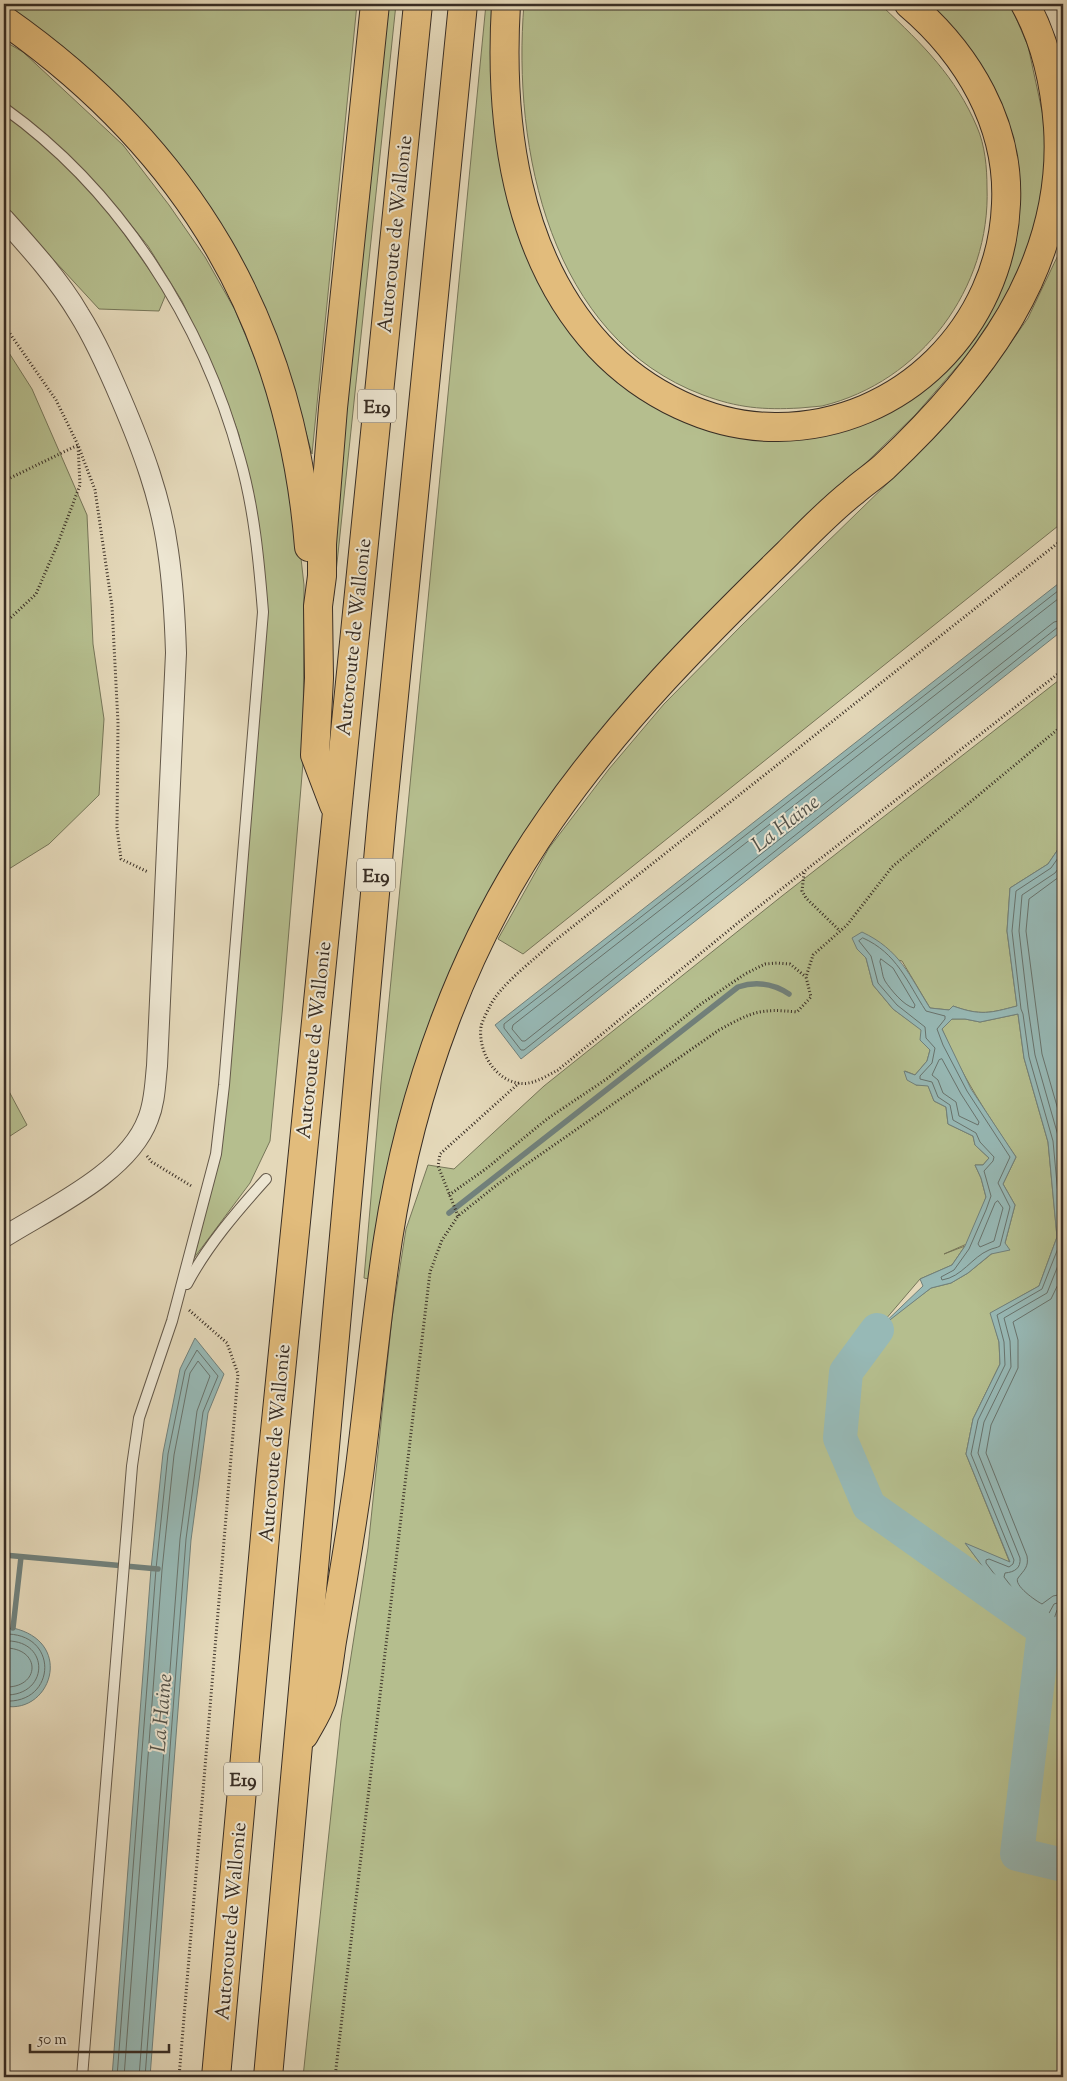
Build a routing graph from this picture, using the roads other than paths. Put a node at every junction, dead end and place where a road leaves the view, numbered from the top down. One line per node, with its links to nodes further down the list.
1 (375, 4): 12 (highway)
2 (418, 4): 13 (highway, Autoroute de Wallonie / E19)
3 (463, 4): 17 (highway, E19)
4 (506, 4): 5 (highway)
5 (909, 4)
6 (1025, 4): 9 (highway)
7 (1043, 4): 9 (highway)
8 (4, 20): 12 (highway)
9 (1051, 79): 17 (highway)
10 (4, 108): 16 (lane)
11 (4, 219): 15 (street)
12 (318, 606): 13 (highway)
13 (336, 809): 19 (highway, Autoroute de Wallonie / E19)
14 (266, 1179): 16 (lane)
15 (4, 1236)
16 (178, 1300): 18 (lane)
17 (298, 1748): 20 (highway, E19)
18 (82, 2077)
19 (216, 2077)
20 (268, 2077)

